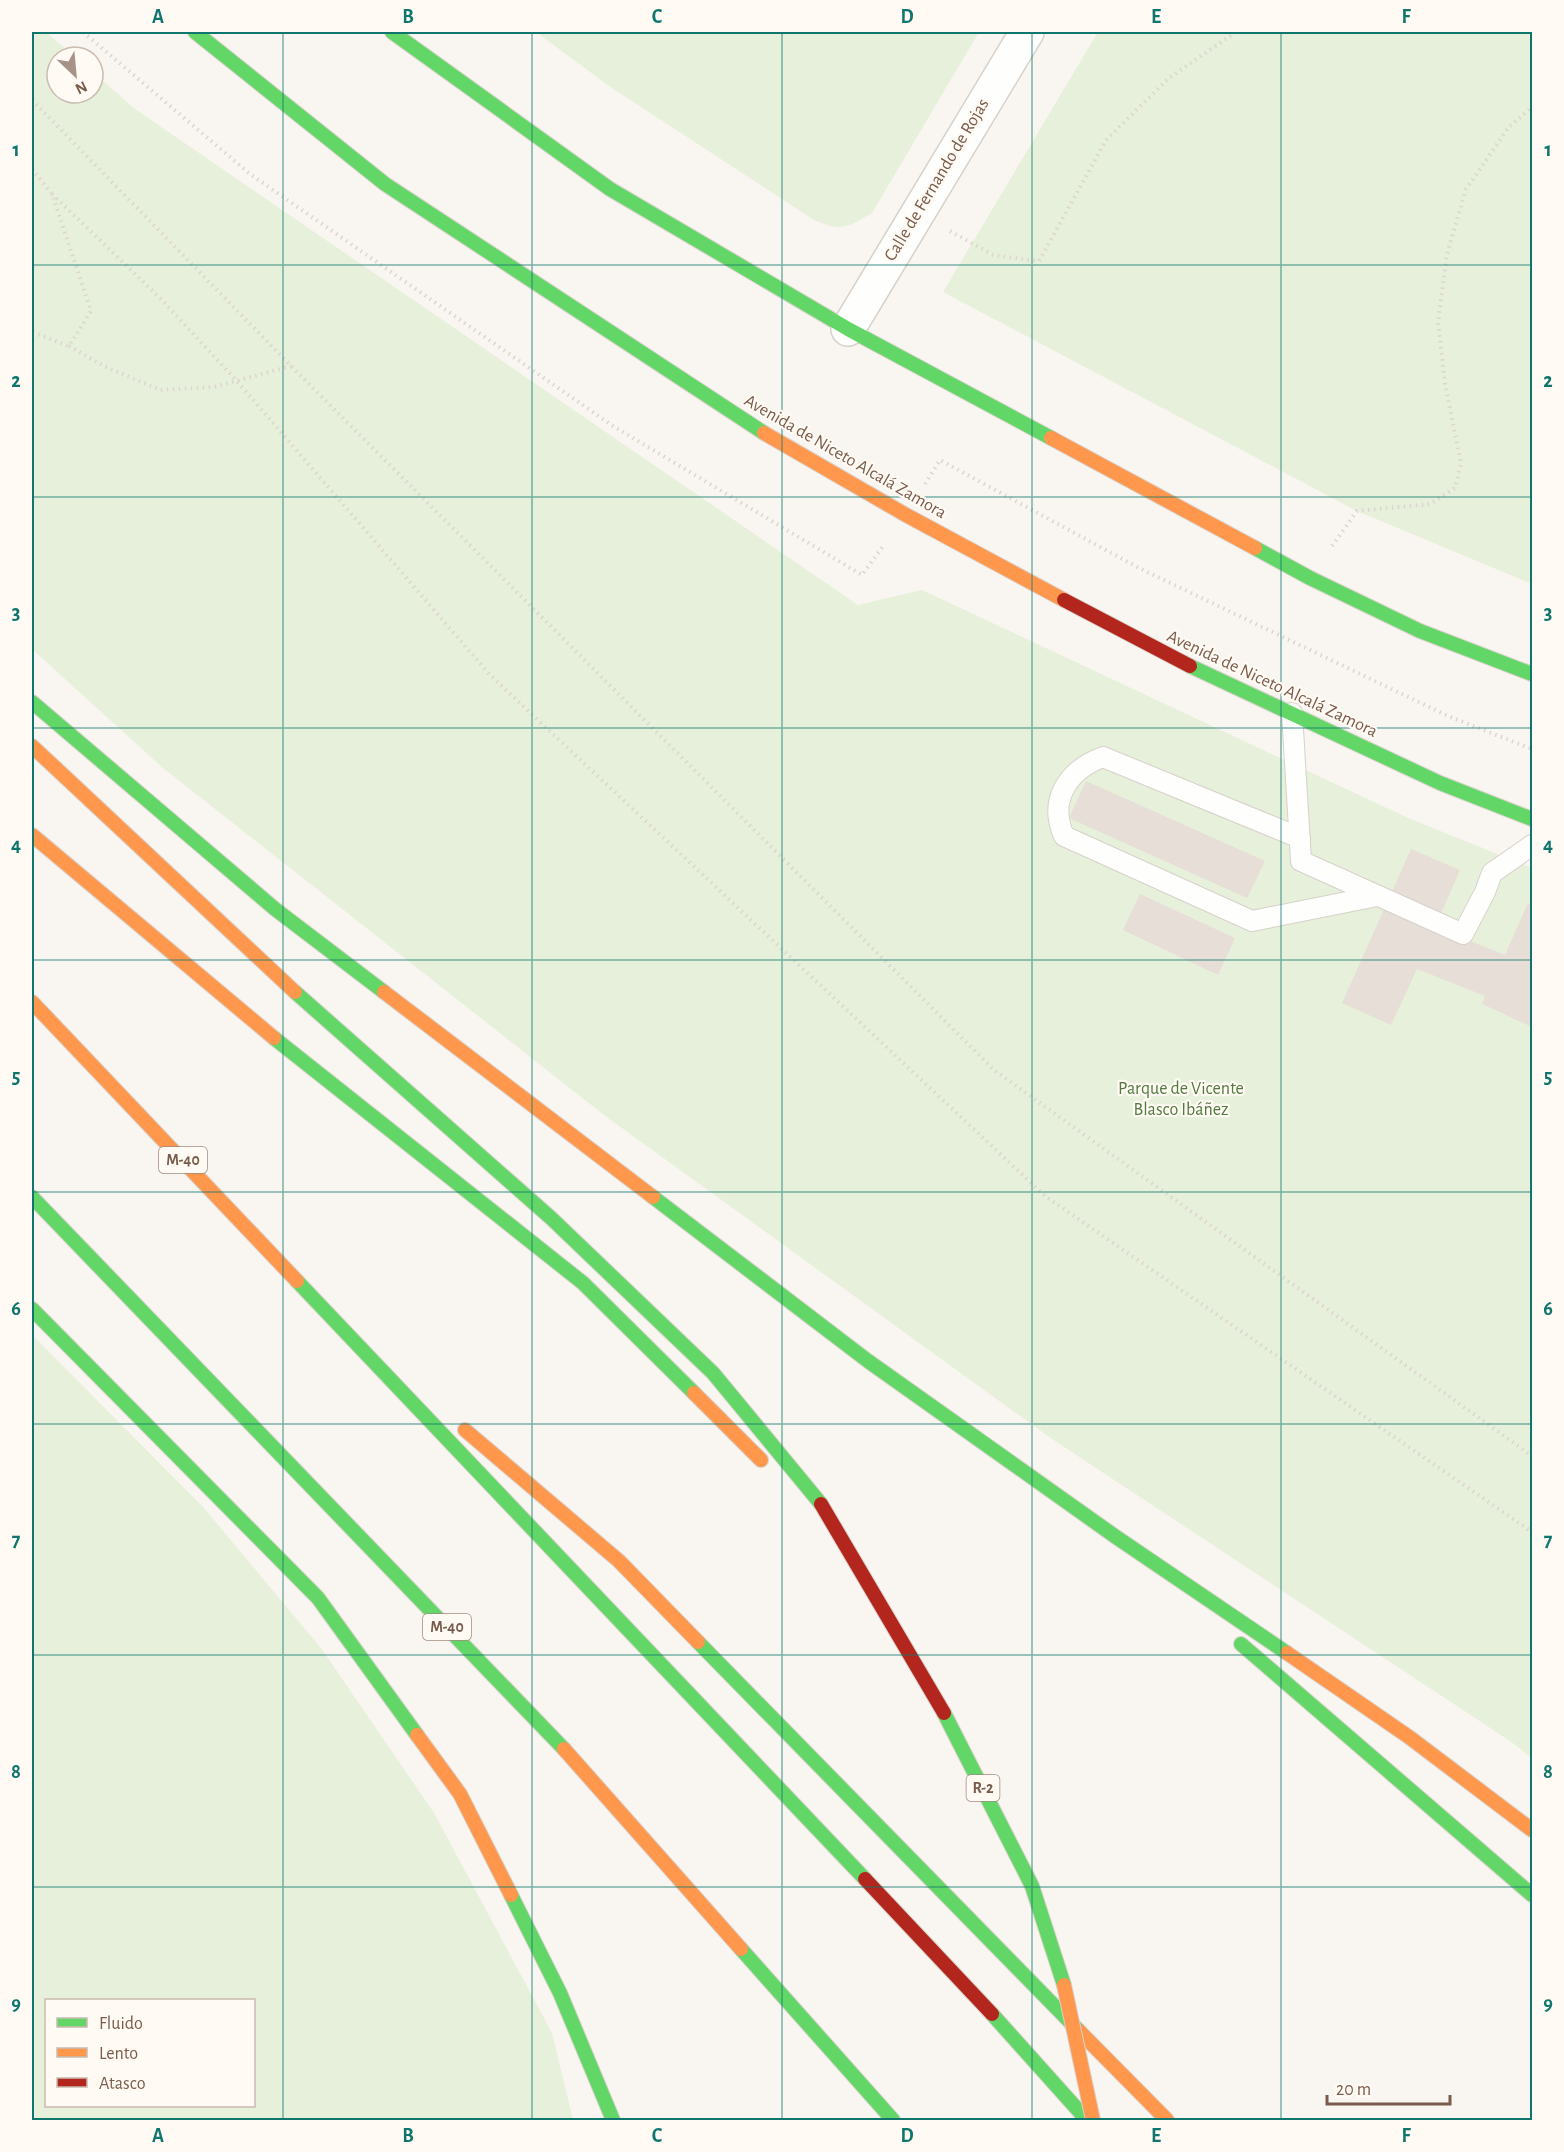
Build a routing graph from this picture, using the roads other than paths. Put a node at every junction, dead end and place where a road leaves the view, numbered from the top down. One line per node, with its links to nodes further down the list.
1 (195, 32): 7 (main road, Avenida de Niceto Alcalá Zamora)
2 (392, 32): 4 (main road)
3 (1027, 32): 4 (street, Calle de Fernando de Rojas)
4 (848, 329): 5 (main road)
5 (1533, 674)
6 (32, 702): 21 (main road)
7 (1292, 713): 9 (main road, Avenida de Niceto Alcalá Zamora); 11 (lane)
8 (32, 746): 23 (main road)
9 (1533, 819)
10 (32, 835): 20 (main road)
11 (1300, 838): 13 (lane); 13 (lane)
12 (1533, 845): 13 (lane)
13 (1377, 896)
14 (32, 1002): 17 (main road, M-40)
15 (32, 1197): 28 (main road, M-40)
16 (32, 1309): 29 (main road)
17 (335, 1319): 18 (main road); 32 (main road, M-40)
18 (424, 1395)
19 (450, 1417): 34 (main road)
20 (767, 1466)
21 (1116, 1537): 24 (main road); 26 (main road)
22 (826, 1539): 23 (main road)
23 (878, 1602): 33 (main road, R-2, bridge)
24 (1207, 1615)
25 (1234, 1638): 27 (main road)
26 (1533, 1830)
27 (1533, 1895)
28 (848, 2071): 30 (main road); 31 (main road, M-40)
29 (614, 2121)
30 (882, 2121)
31 (893, 2121)
32 (1087, 2121)
33 (1093, 2121)
34 (1167, 2121)

